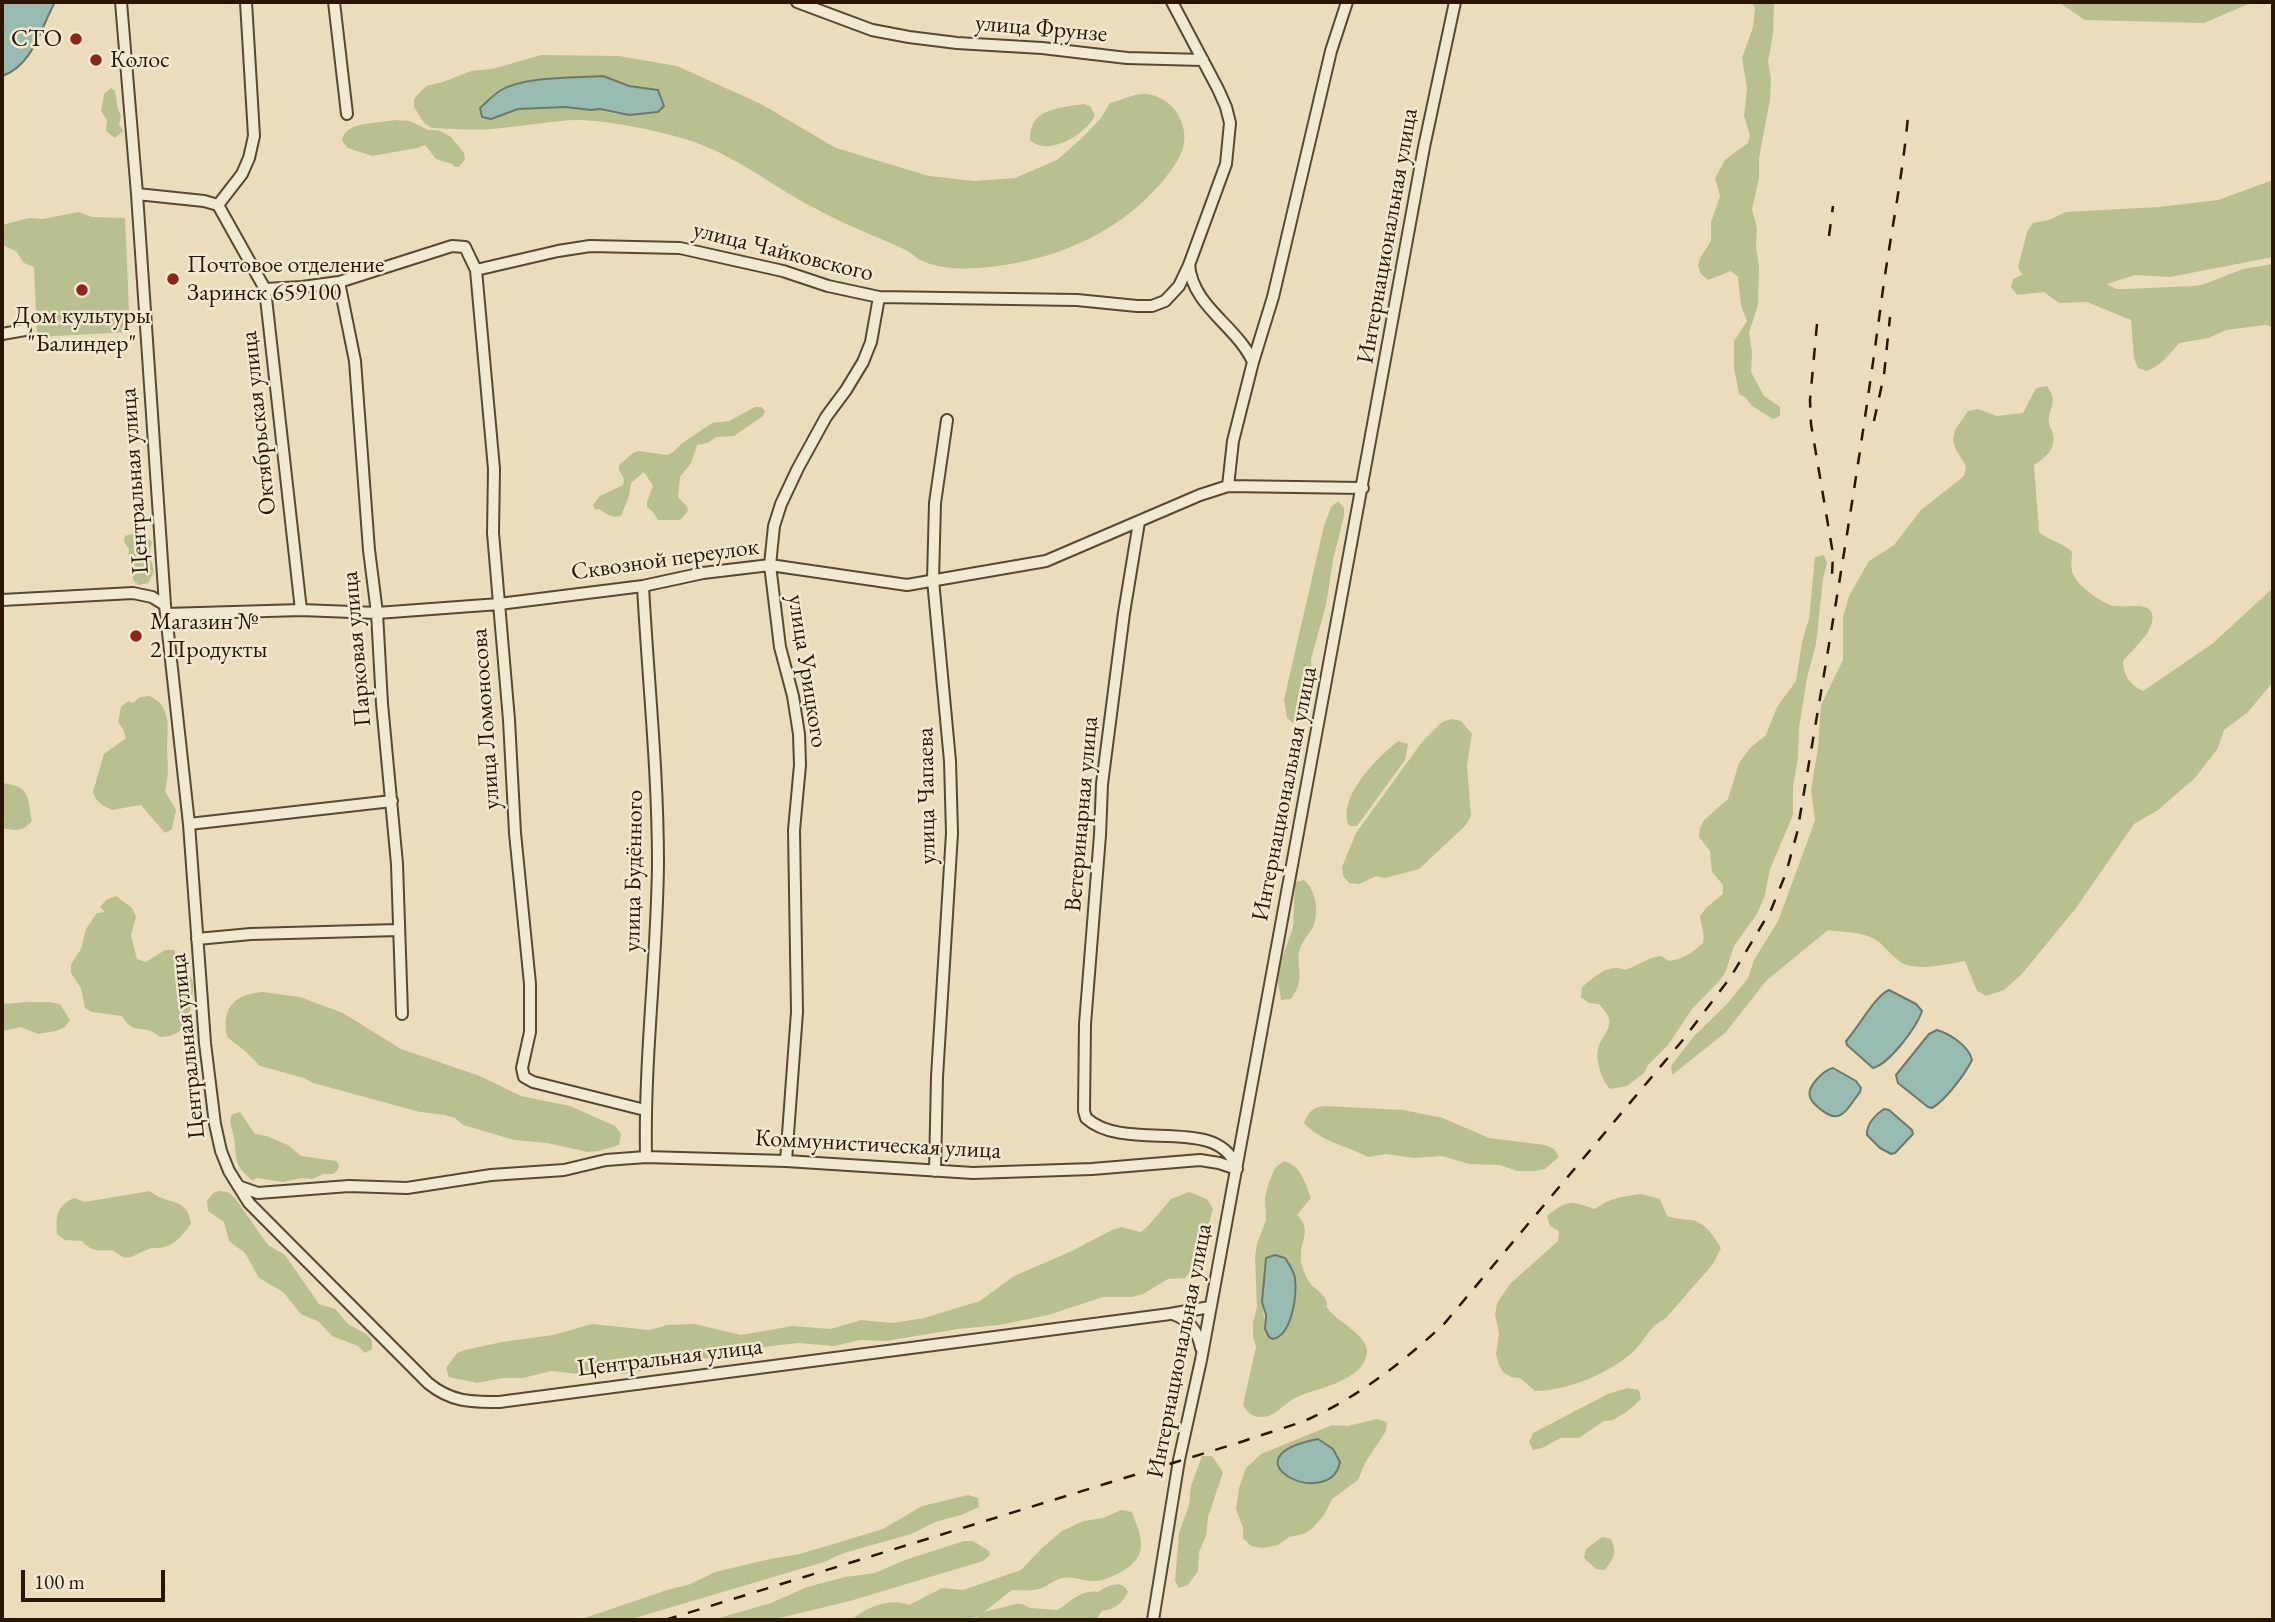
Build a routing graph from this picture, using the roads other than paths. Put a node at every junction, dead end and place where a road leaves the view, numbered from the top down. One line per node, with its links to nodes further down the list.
1 (121, 2): 10 (street, Центральная улица)
2 (246, 2): 11 (street)
3 (334, 2): 9 (street)
4 (797, 2): 8 (street, улица Фрунзе)
5 (1172, 2): 8 (street)
6 (1347, 2): 19 (street)
7 (1455, 2): 22 (street, Интернациональная улица)
8 (1203, 60): 12 (street)
9 (346, 114)
10 (137, 194): 11 (street); 29 (street, Центральная улица)
11 (218, 205): 15 (street, Октябрьская улица)
12 (1189, 265): 16 (street, улица Чайковского); 19 (street)
13 (476, 270): 14 (street); 16 (street, улица Чайковского); 28 (street, улица Ломоносова)
14 (339, 282): 15 (street); 31 (street, Парковая улица)
15 (265, 289): 30 (street, Октябрьская улица)
16 (879, 297): 24 (street, улица Урицкого)
17 (25, 330): 18 (street)
18 (2, 334)
19 (1253, 362): 21 (street)
20 (947, 420): 25 (street, улица Чапаева)
21 (1228, 486): 22 (street, Сквозной переулок); 23 (street, Сквозной переулок)
22 (1363, 488): 40 (street, Интернациональная улица)
23 (1139, 522): 25 (street, Сквозной переулок); 40 (street, Ветеринарная улица)
24 (770, 565): 25 (street, Сквозной переулок); 26 (street, Сквозной переулок); 39 (street, улица Урицкого)
25 (933, 580): 41 (street, улица Чапаева)
26 (643, 586): 28 (street, Сквозной переулок); 37 (street, улица Будённого)
27 (2, 600): 29 (street)
28 (499, 604): 31 (street, Сквозной переулок); 37 (street, улица Ломоносова)
29 (166, 609): 30 (street, Сквозной переулок); 33 (street, Центральная улица)
30 (301, 610): 31 (street, Сквозной переулок)
31 (376, 613): 32 (street, Парковая улица)
32 (392, 801): 33 (street); 34 (street, Парковая улица)
33 (189, 824): 35 (street, Центральная улица)
34 (398, 930): 35 (street); 36 (street, Парковая улица)
35 (197, 939): 42 (street, Центральная улица)
36 (402, 1014)
37 (645, 1110): 38 (street, улица Будённого)
38 (646, 1157): 39 (street, Коммунистическая улица); 42 (street, Коммунистическая улица)
39 (786, 1161): 41 (street, Коммунистическая улица)
40 (1237, 1169): 41 (street, Коммунистическая улица); 43 (street, Интернациональная улица)
41 (935, 1171)
42 (238, 1186): 44 (street, Центральная улица)
43 (1210, 1307): 44 (street, Центральная улица); 45 (street, Интернациональная улица)
44 (1170, 1314): 45 (street)
45 (1201, 1360): 46 (street, Интернациональная улица)
46 (1153, 1620)

